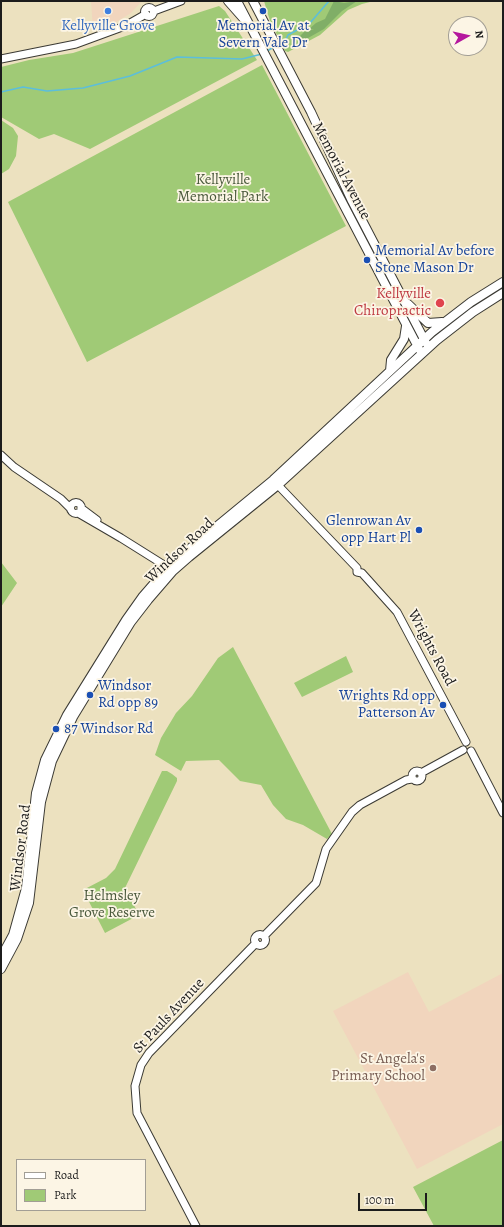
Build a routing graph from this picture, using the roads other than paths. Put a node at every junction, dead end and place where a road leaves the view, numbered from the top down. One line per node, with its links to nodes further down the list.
1 (181, 1): 6 (street)
2 (228, 1): 5 (main road)
3 (237, 1): 5 (main road, Memorial Avenue)
4 (253, 1): 9 (main road, Memorial Avenue)
5 (246, 21): 11 (main road, Memorial Avenue)
6 (1, 59)
7 (503, 282): 10 (main road, Windsor Road)
8 (503, 293): 14 (main road, Windsor Road)
9 (403, 299): 10 (main road); 12 (main road, Memorial Avenue)
10 (444, 321): 12 (main road, Windsor Road)
11 (406, 326): 13 (main road, Memorial Avenue); 16 (main road)
12 (424, 339): 13 (main road, Windsor Road); 14 (main road, Memorial Avenue)
13 (417, 346): 15 (main road, Memorial Avenue); 16 (main road, Windsor Road)
14 (428, 348): 15 (main road, Windsor Road)
15 (421, 354): 18 (main road, Windsor Road)
16 (390, 371): 18 (main road, Windsor Road)
17 (1, 455): 19 (street)
18 (276, 482): 19 (main road, Windsor Road); 20 (street, Wrights Road)
19 (171, 570): 24 (main road, Windsor Road); 25 (main road, Windsor Road)
20 (466, 742): 21 (street); 22 (street)
21 (463, 750): 22 (street); 26 (street, St Pauls Avenue)
22 (470, 751): 23 (street)
23 (503, 813)
24 (1, 957)
25 (1, 969)
26 (196, 1226)

